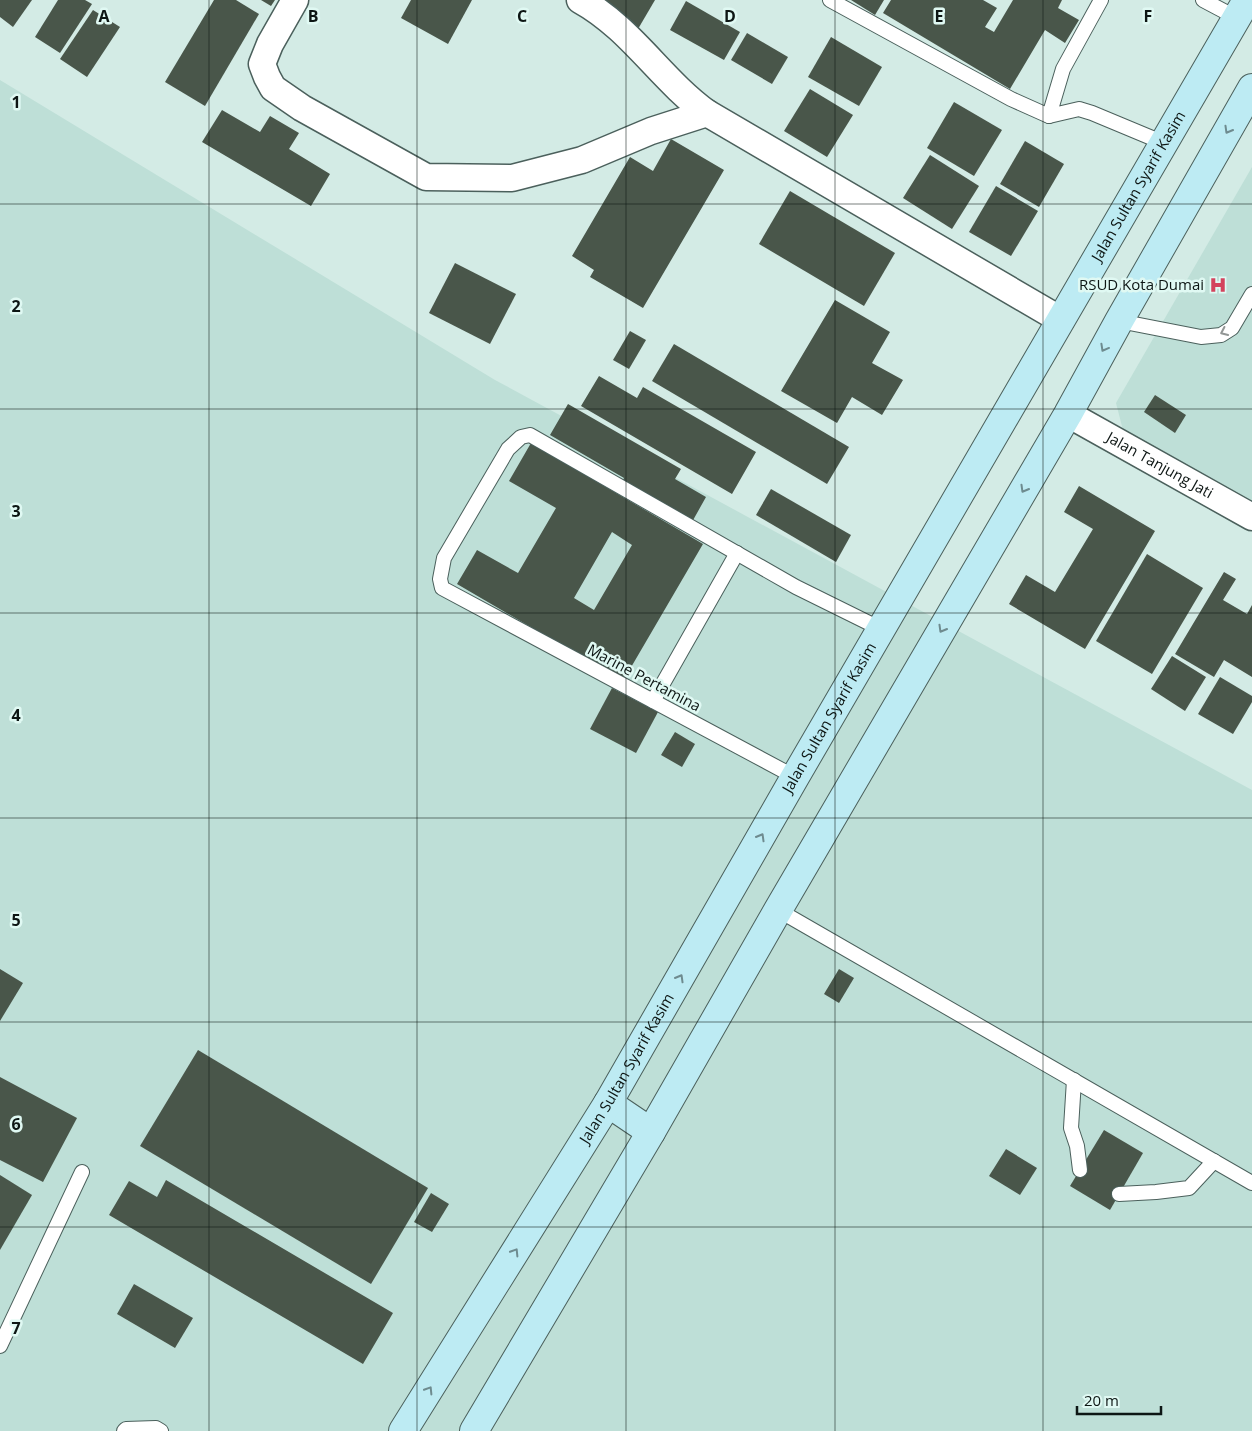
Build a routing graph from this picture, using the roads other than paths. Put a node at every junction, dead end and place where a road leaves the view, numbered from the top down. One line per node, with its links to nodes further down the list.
1 (295, 0): 8 (street)
2 (580, 0): 8 (street)
3 (830, 0): 9 (lane)
4 (1101, 0): 9 (lane)
5 (1203, 0): 6 (lane)
6 (1242, 9): 10 (street, Jalan Sultan Syarif Kasim)
7 (1249, 99): 13 (street, one-way to 13)
8 (707, 113): 12 (street)
9 (1049, 116): 10 (lane)
10 (1164, 143): 12 (street, Jalan Sultan Syarif Kasim)
11 (1252, 294): 13 (lane, one-way to 13)
12 (1062, 320): 17 (street, Jalan Sultan Syarif Kasim)
13 (1119, 321): 14 (street, one-way to 14)
14 (1068, 414): 15 (street, Jalan Tanjung Jati); 20 (street, one-way to 20)
15 (1252, 517)
16 (737, 553): 17 (lane); 18 (lane); 18 (lane, Marine Pertamina)
17 (882, 629): 19 (street, Jalan Sultan Syarif Kasim)
18 (653, 701): 19 (lane, Marine Pertamina)
19 (795, 777): 22 (street, Jalan Sultan Syarif Kasim, one-way to 19)
20 (778, 910): 21 (lane); 23 (street)
21 (1074, 1080): 24 (lane); 25 (lane)
22 (608, 1103): 23 (street); 32 (street, Jalan Sultan Syarif Kasim, one-way to 22)
23 (650, 1132): 33 (street)
24 (1214, 1161): 27 (lane); 28 (lane)
25 (1080, 1170)
26 (82, 1172): 29 (lane)
27 (1252, 1183)
28 (1119, 1194)
29 (0, 1346)
30 (124, 1431): 31 (lane)
31 (161, 1431)
32 (403, 1431)
33 (474, 1431)

